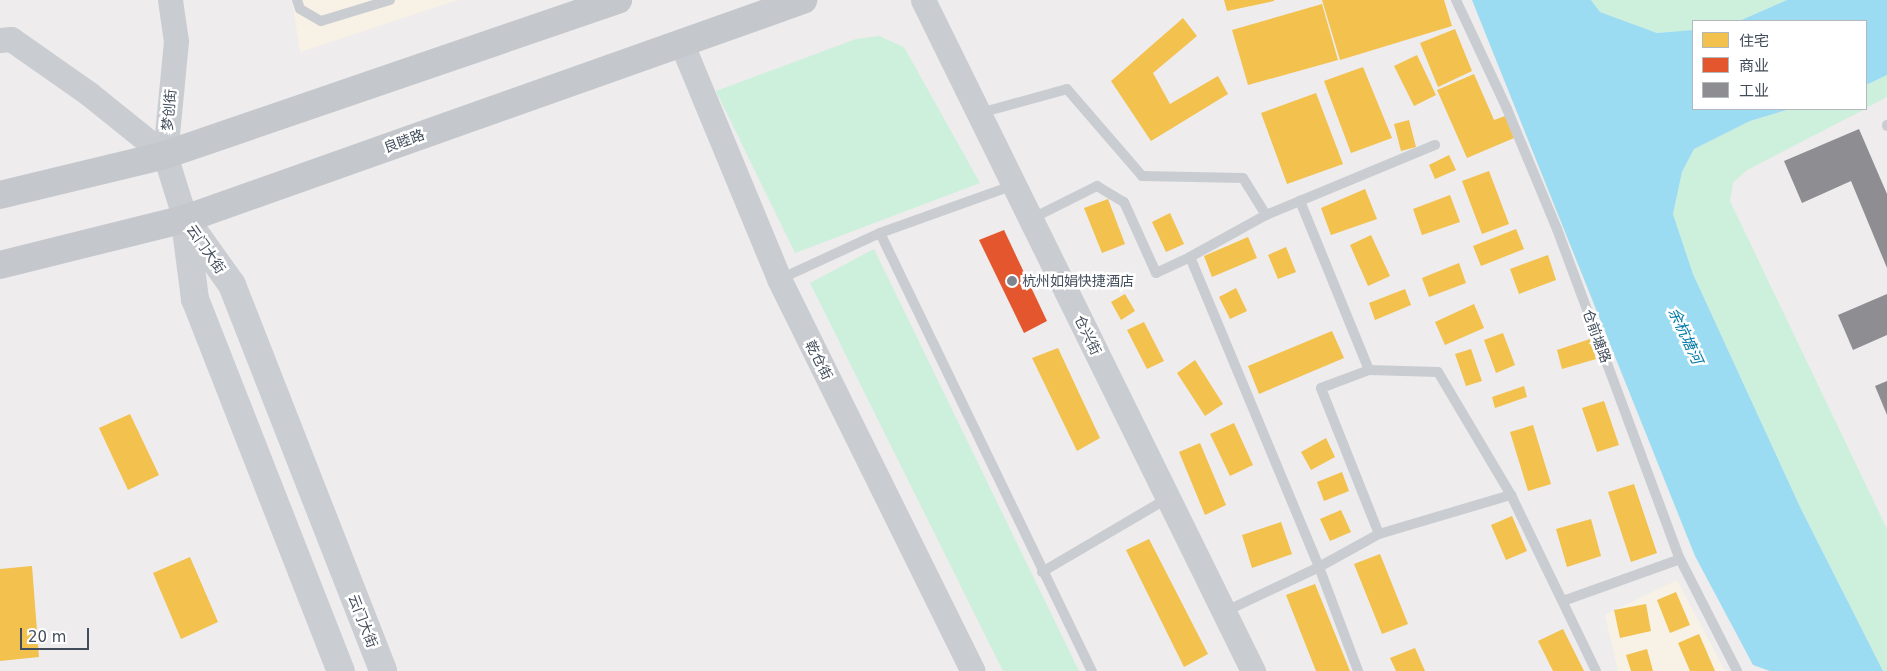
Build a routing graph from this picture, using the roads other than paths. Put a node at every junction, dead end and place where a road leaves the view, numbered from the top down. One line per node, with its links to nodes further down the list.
1 (170, 0): 12 (street, 梦创街)
2 (297, 0): 3 (lane)
3 (390, 0)
4 (618, 0): 12 (main road)
5 (803, 0): 9 (main road, 良睦路)
6 (923, 0): 10 (street, 仓兴街)
7 (1456, 0): 27 (lane, 仓前塘路)
8 (4, 36): 12 (street)
9 (681, 42): 17 (main road, 良睦路); 22 (street, 乾仓街)
10 (979, 113): 13 (street, 仓兴街); 16 (lane)
11 (1435, 145): 15 (lane)
12 (165, 155): 14 (main road); 17 (street, 梦创街)
13 (1014, 185): 18 (street, 仓兴街); 19 (lane)
14 (0, 195)
15 (1300, 201): 16 (lane); 23 (lane)
16 (1266, 215): 20 (lane)
17 (185, 218): 21 (main road, 良睦路); 32 (main road, 云门大街); 33 (main road, 云门大街)
18 (1031, 219): 20 (lane); 25 (street, 仓兴街)
19 (880, 233): 22 (lane); 29 (lane)
20 (1190, 257): 28 (lane)
21 (0, 265)
22 (779, 279): 34 (street, 乾仓街)
23 (1369, 370): 24 (lane); 26 (lane)
24 (1511, 495): 26 (lane); 30 (lane)
25 (1168, 498): 29 (lane); 31 (street, 仓兴街)
26 (1379, 534): 28 (lane)
27 (1680, 559): 30 (lane); 39 (lane, 仓前塘路)
28 (1319, 567): 31 (lane); 37 (lane)
29 (1042, 572): 35 (lane)
30 (1563, 601): 38 (lane)
31 (1224, 612): 36 (street, 仓兴街)
32 (341, 671)
33 (383, 671)
34 (973, 671)
35 (1092, 671)
36 (1253, 671)
37 (1358, 671)
38 (1596, 671)
39 (1737, 671)

